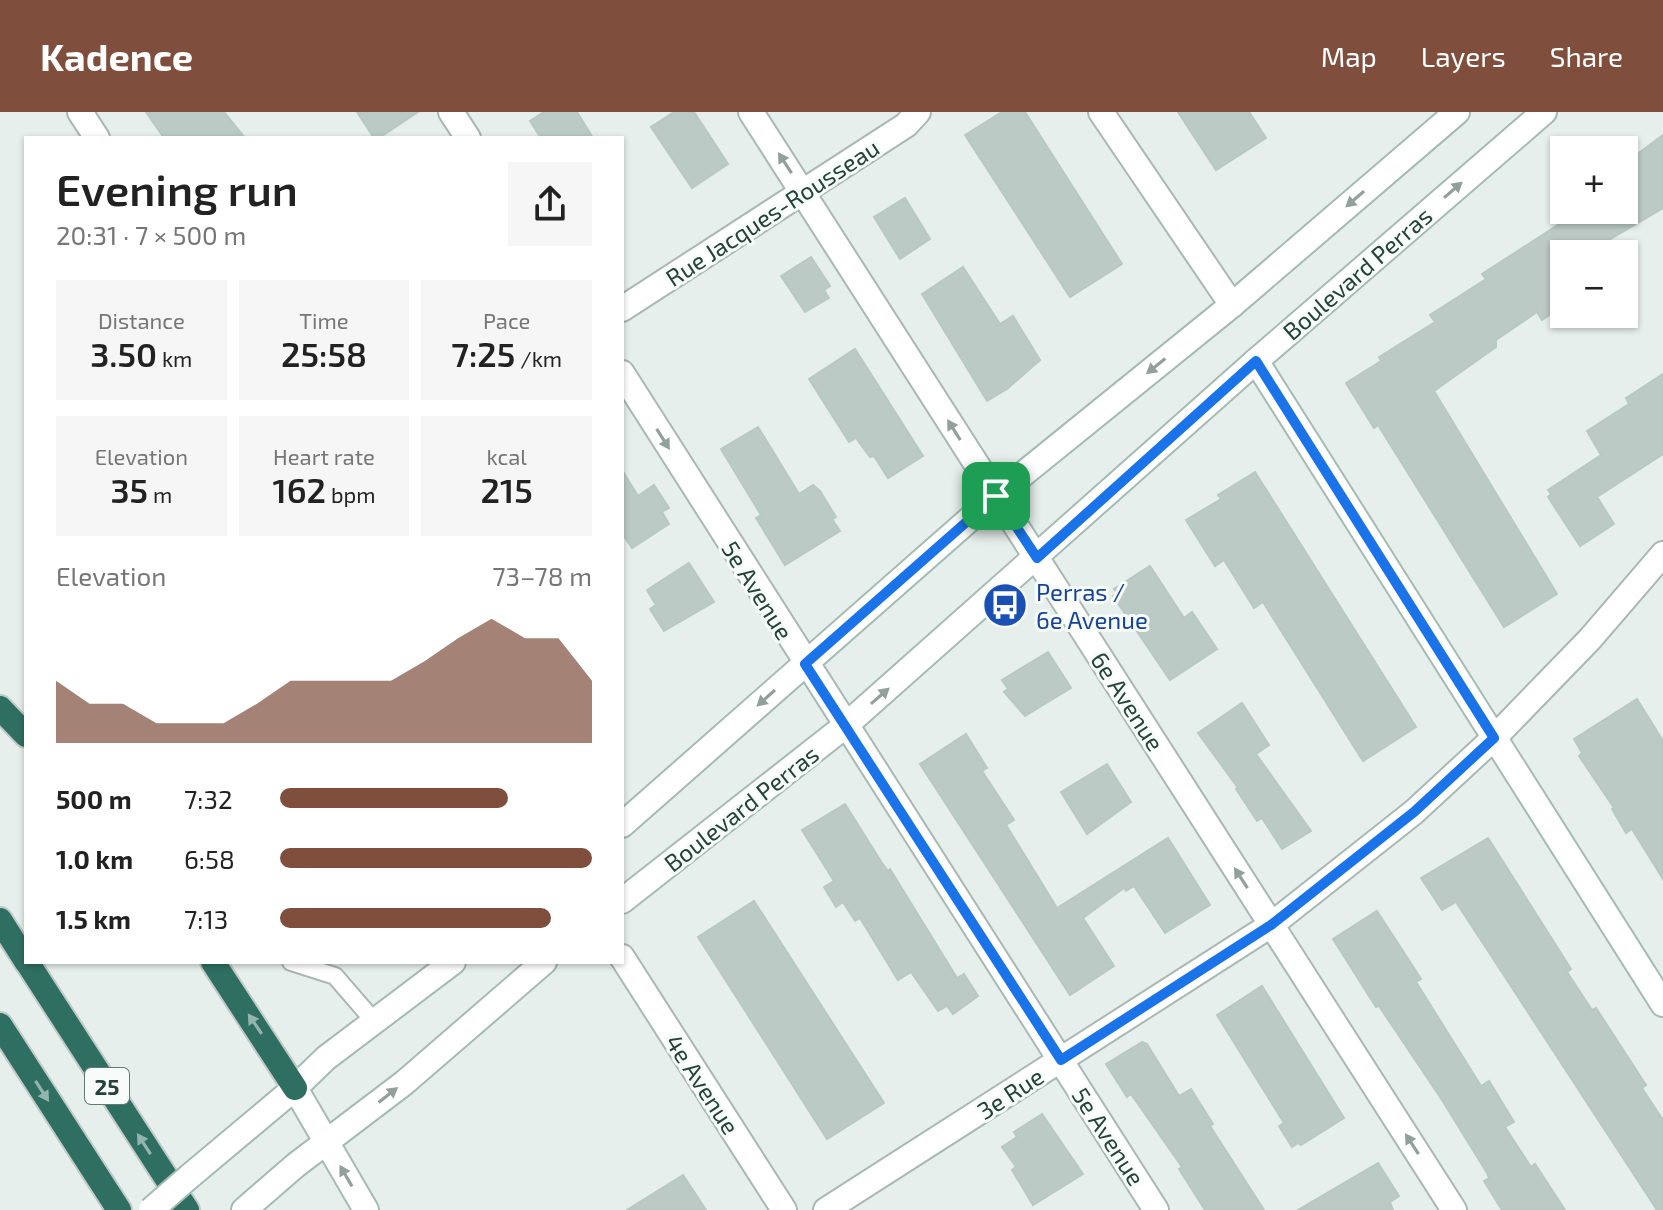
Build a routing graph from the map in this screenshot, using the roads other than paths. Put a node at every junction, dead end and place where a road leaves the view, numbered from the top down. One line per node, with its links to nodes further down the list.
1 (80, 112): 8 (street)
2 (451, 112): 9 (street)
3 (751, 112): 10 (street, 6e Avenue, one-way to 3)
4 (918, 112): 10 (street, Rue Jacques-Rousseau)
5 (1101, 112): 11 (street)
6 (1457, 112): 11 (street, one-way to 11)
7 (1544, 112): 13 (street, Boulevard Perras, one-way to 7)
8 (96, 136)
9 (467, 136)
10 (803, 191): 12 (street, Rue Jacques-Rousseau); 15 (street, 6e Avenue, one-way to 10)
11 (1232, 305): 15 (street, one-way to 15)
12 (624, 308)
13 (1256, 361): 17 (street, Boulevard Perras); 22 (street)
14 (624, 376): 18 (street, 5e Avenue, one-way to 18)
15 (996, 496): 17 (street, 6e Avenue); 18 (street)
16 (1663, 554): 22 (street, 3e Rue)
17 (1037, 558): 20 (street, Boulevard Perras, one-way to 17); 26 (street, 6e Avenue, one-way to 17)
18 (805, 664): 20 (street, 5e Avenue); 23 (street, one-way to 23)
19 (0, 708): 21 (highway)
20 (845, 726): 24 (street, Boulevard Perras); 37 (street, 5e Avenue)
21 (24, 733)
22 (1494, 738): 26 (street, 3e Rue); 34 (street)
23 (624, 823)
24 (624, 899)
25 (0, 920): 27 (highway, 25)
26 (1271, 925): 37 (street, 3e Rue); 48 (street, 6e Avenue, one-way to 26)
27 (24, 958)
28 (624, 960): 45 (street, 4e Avenue)
29 (28, 964): 42 (highway, 25, one-way to 29)
30 (214, 964): 38 (highway, one-way to 30)
31 (297, 964): 35 (lane)
32 (450, 964): 35 (street)
33 (542, 964): 39 (street, one-way to 33)
34 (1663, 1004)
35 (373, 1020): 38 (street)
36 (0, 1025): 40 (highway, 25, one-way to 40)
37 (1061, 1060): 46 (street, 3e Rue); 47 (street, 5e Avenue)
38 (295, 1088): 39 (street); 41 (street, bridge)
39 (327, 1143): 43 (street); 44 (street, one-way to 39)
40 (119, 1210)
41 (151, 1210)
42 (187, 1210)
43 (244, 1210)
44 (366, 1210)
45 (784, 1210)
46 (826, 1210)
47 (1156, 1210)
48 (1454, 1210)

